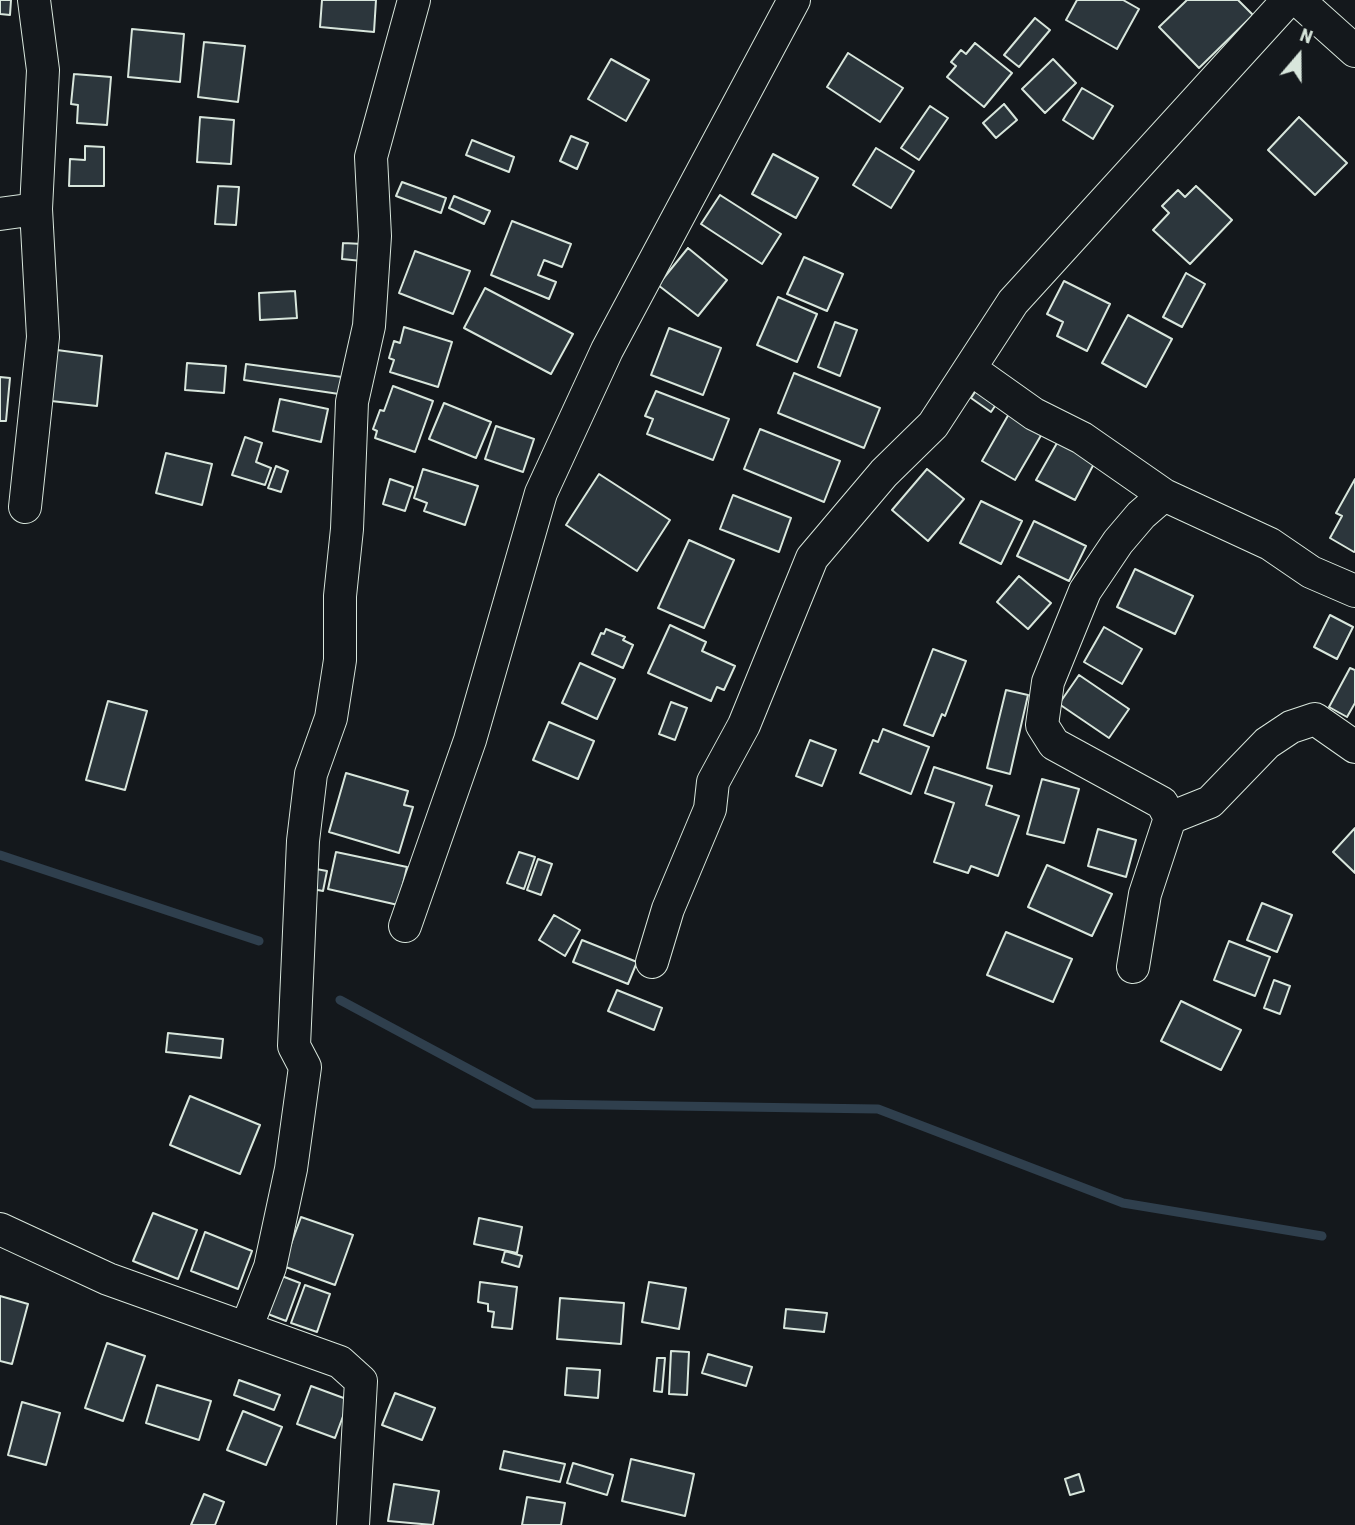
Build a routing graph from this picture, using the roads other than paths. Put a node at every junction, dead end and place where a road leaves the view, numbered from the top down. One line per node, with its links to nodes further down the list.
1 (34, 0): 7 (street)
2 (414, 0): 19 (street)
3 (794, 0): 15 (street)
4 (1288, 0): 9 (street)
5 (1298, 0): 6 (street)
6 (1355, 51)
7 (36, 209): 8 (street); 11 (street)
8 (0, 214)
9 (972, 370): 10 (street); 16 (street)
10 (1164, 495): 12 (street); 14 (street)
11 (25, 507)
12 (1355, 591)
13 (1355, 747): 14 (street)
14 (1170, 818): 17 (street)
15 (405, 926)
16 (652, 962)
17 (1133, 967)
18 (0, 1229): 19 (street)
19 (247, 1326): 20 (street)
20 (353, 1525)

